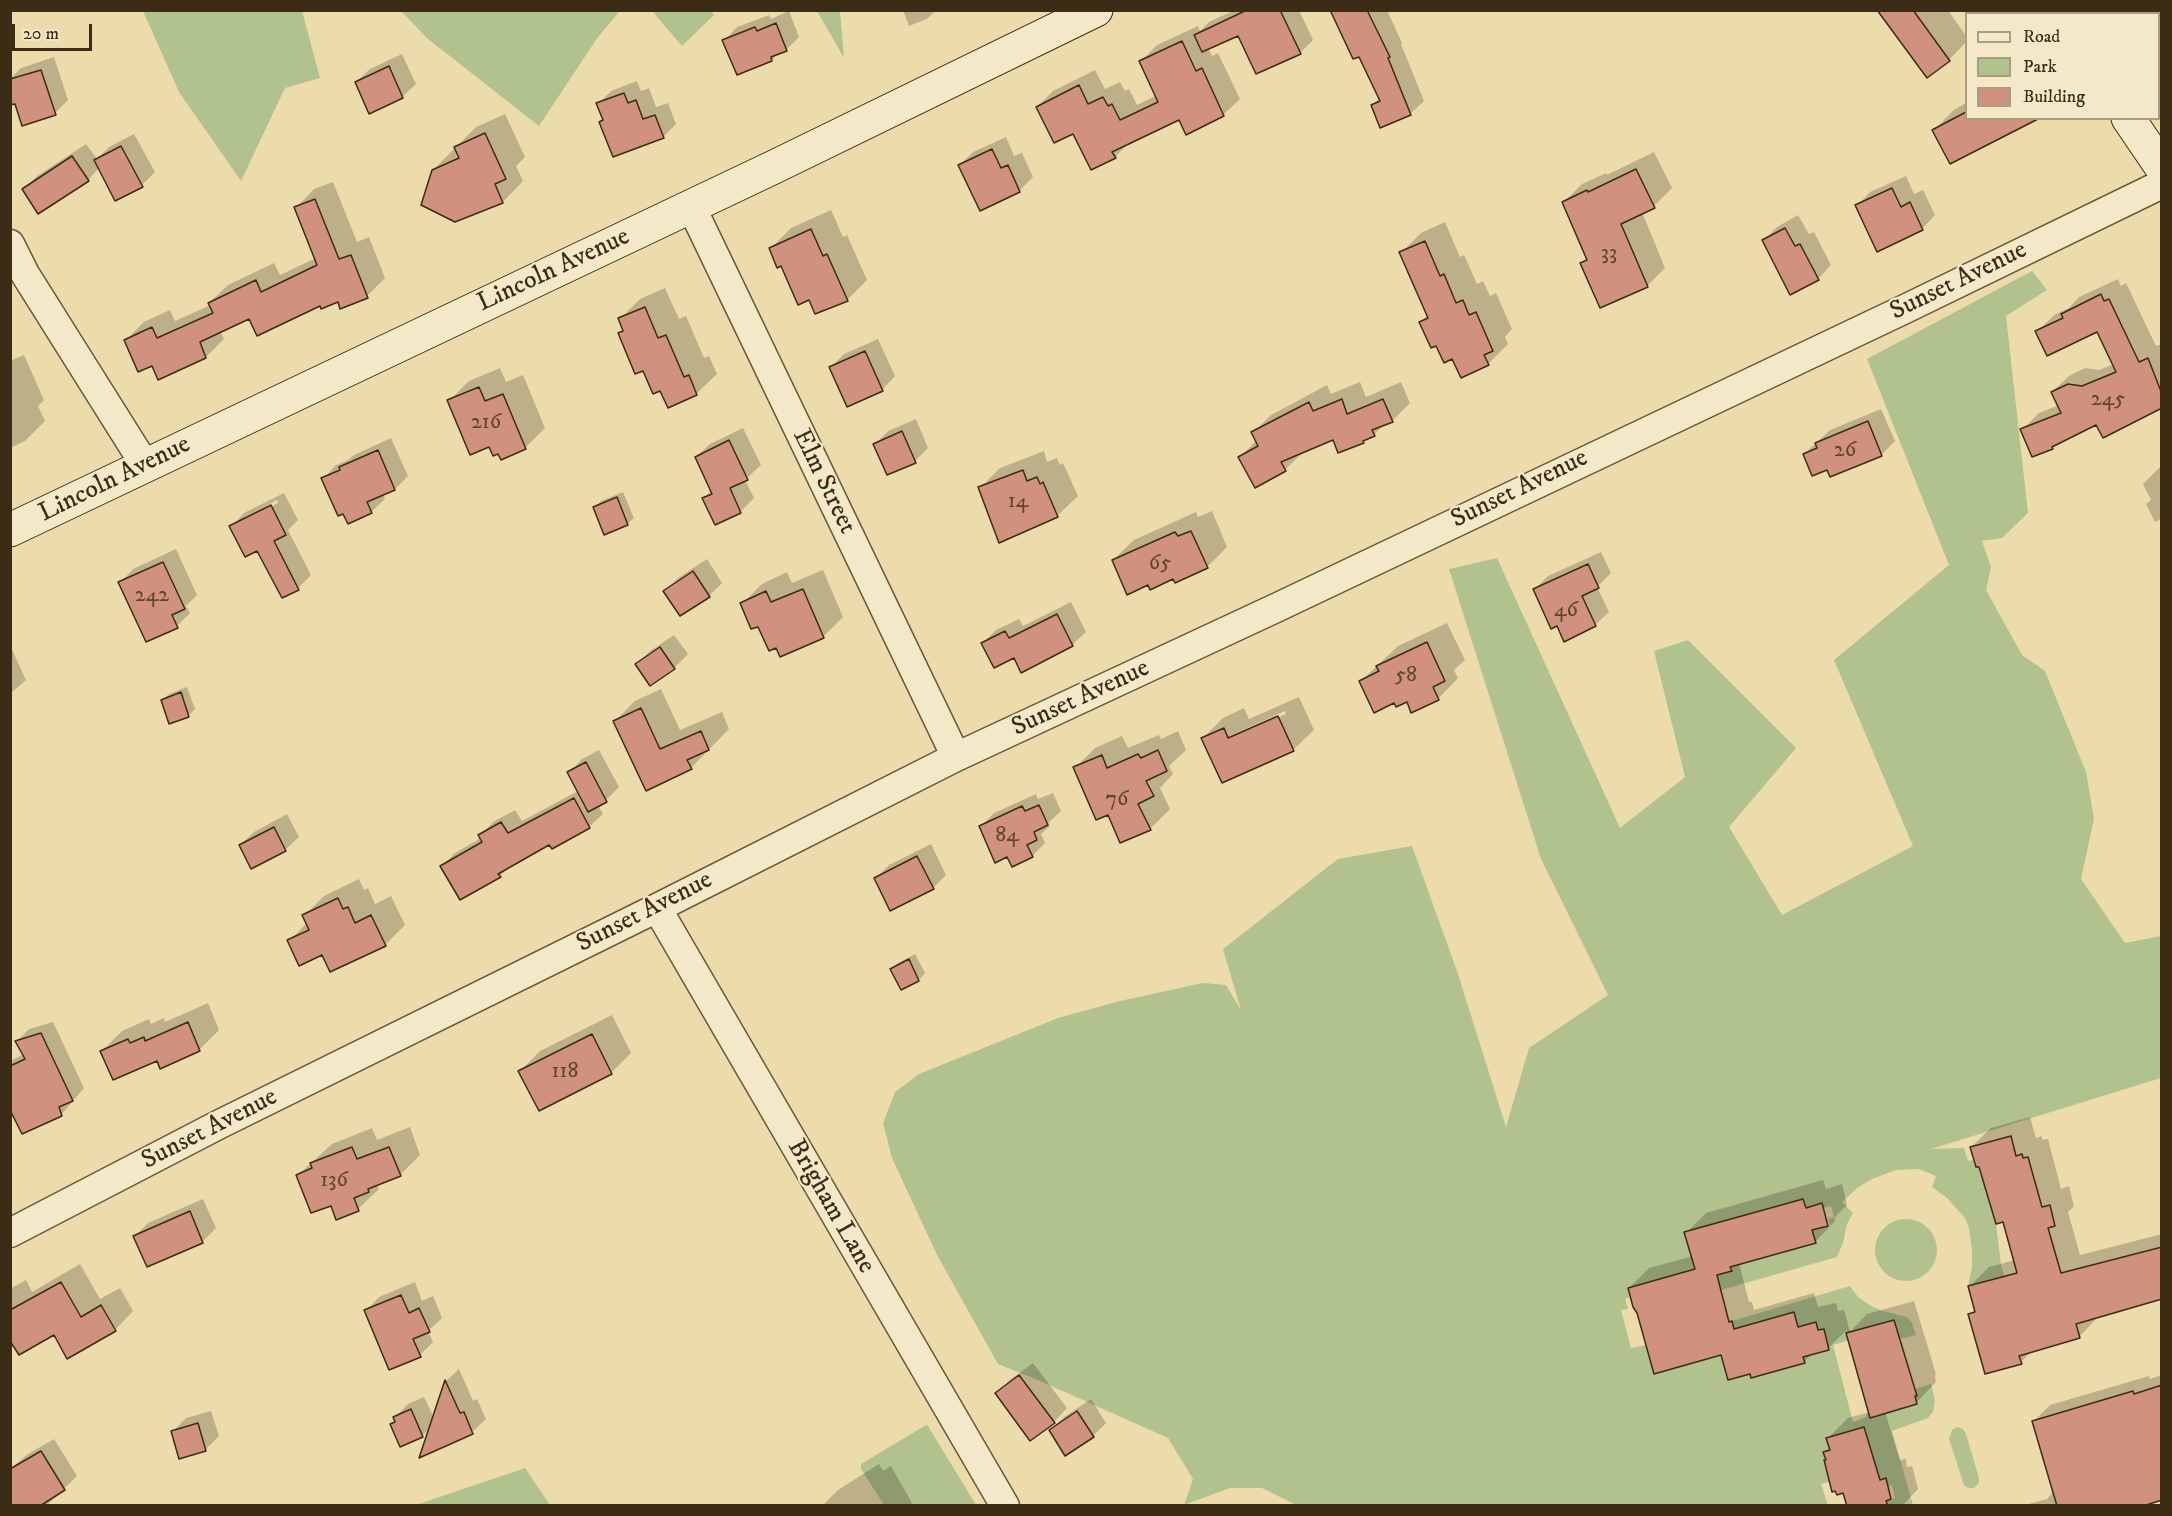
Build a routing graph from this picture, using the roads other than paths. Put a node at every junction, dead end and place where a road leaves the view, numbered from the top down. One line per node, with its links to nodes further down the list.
1 (1096, 10): 5 (street, Lincoln Avenue)
2 (2129, 120): 3 (street)
3 (2162, 168)
4 (2162, 184): 9 (street, Sunset Avenue)
5 (691, 206): 7 (street, Lincoln Avenue); 9 (street, Elm Street)
6 (10, 244): 7 (street)
7 (145, 465): 8 (street, Lincoln Avenue)
8 (10, 530)
9 (956, 757): 10 (street, Sunset Avenue)
10 (657, 908): 11 (street, Sunset Avenue); 12 (street, Brigham Lane)
11 (10, 1233)
12 (1005, 1506)

